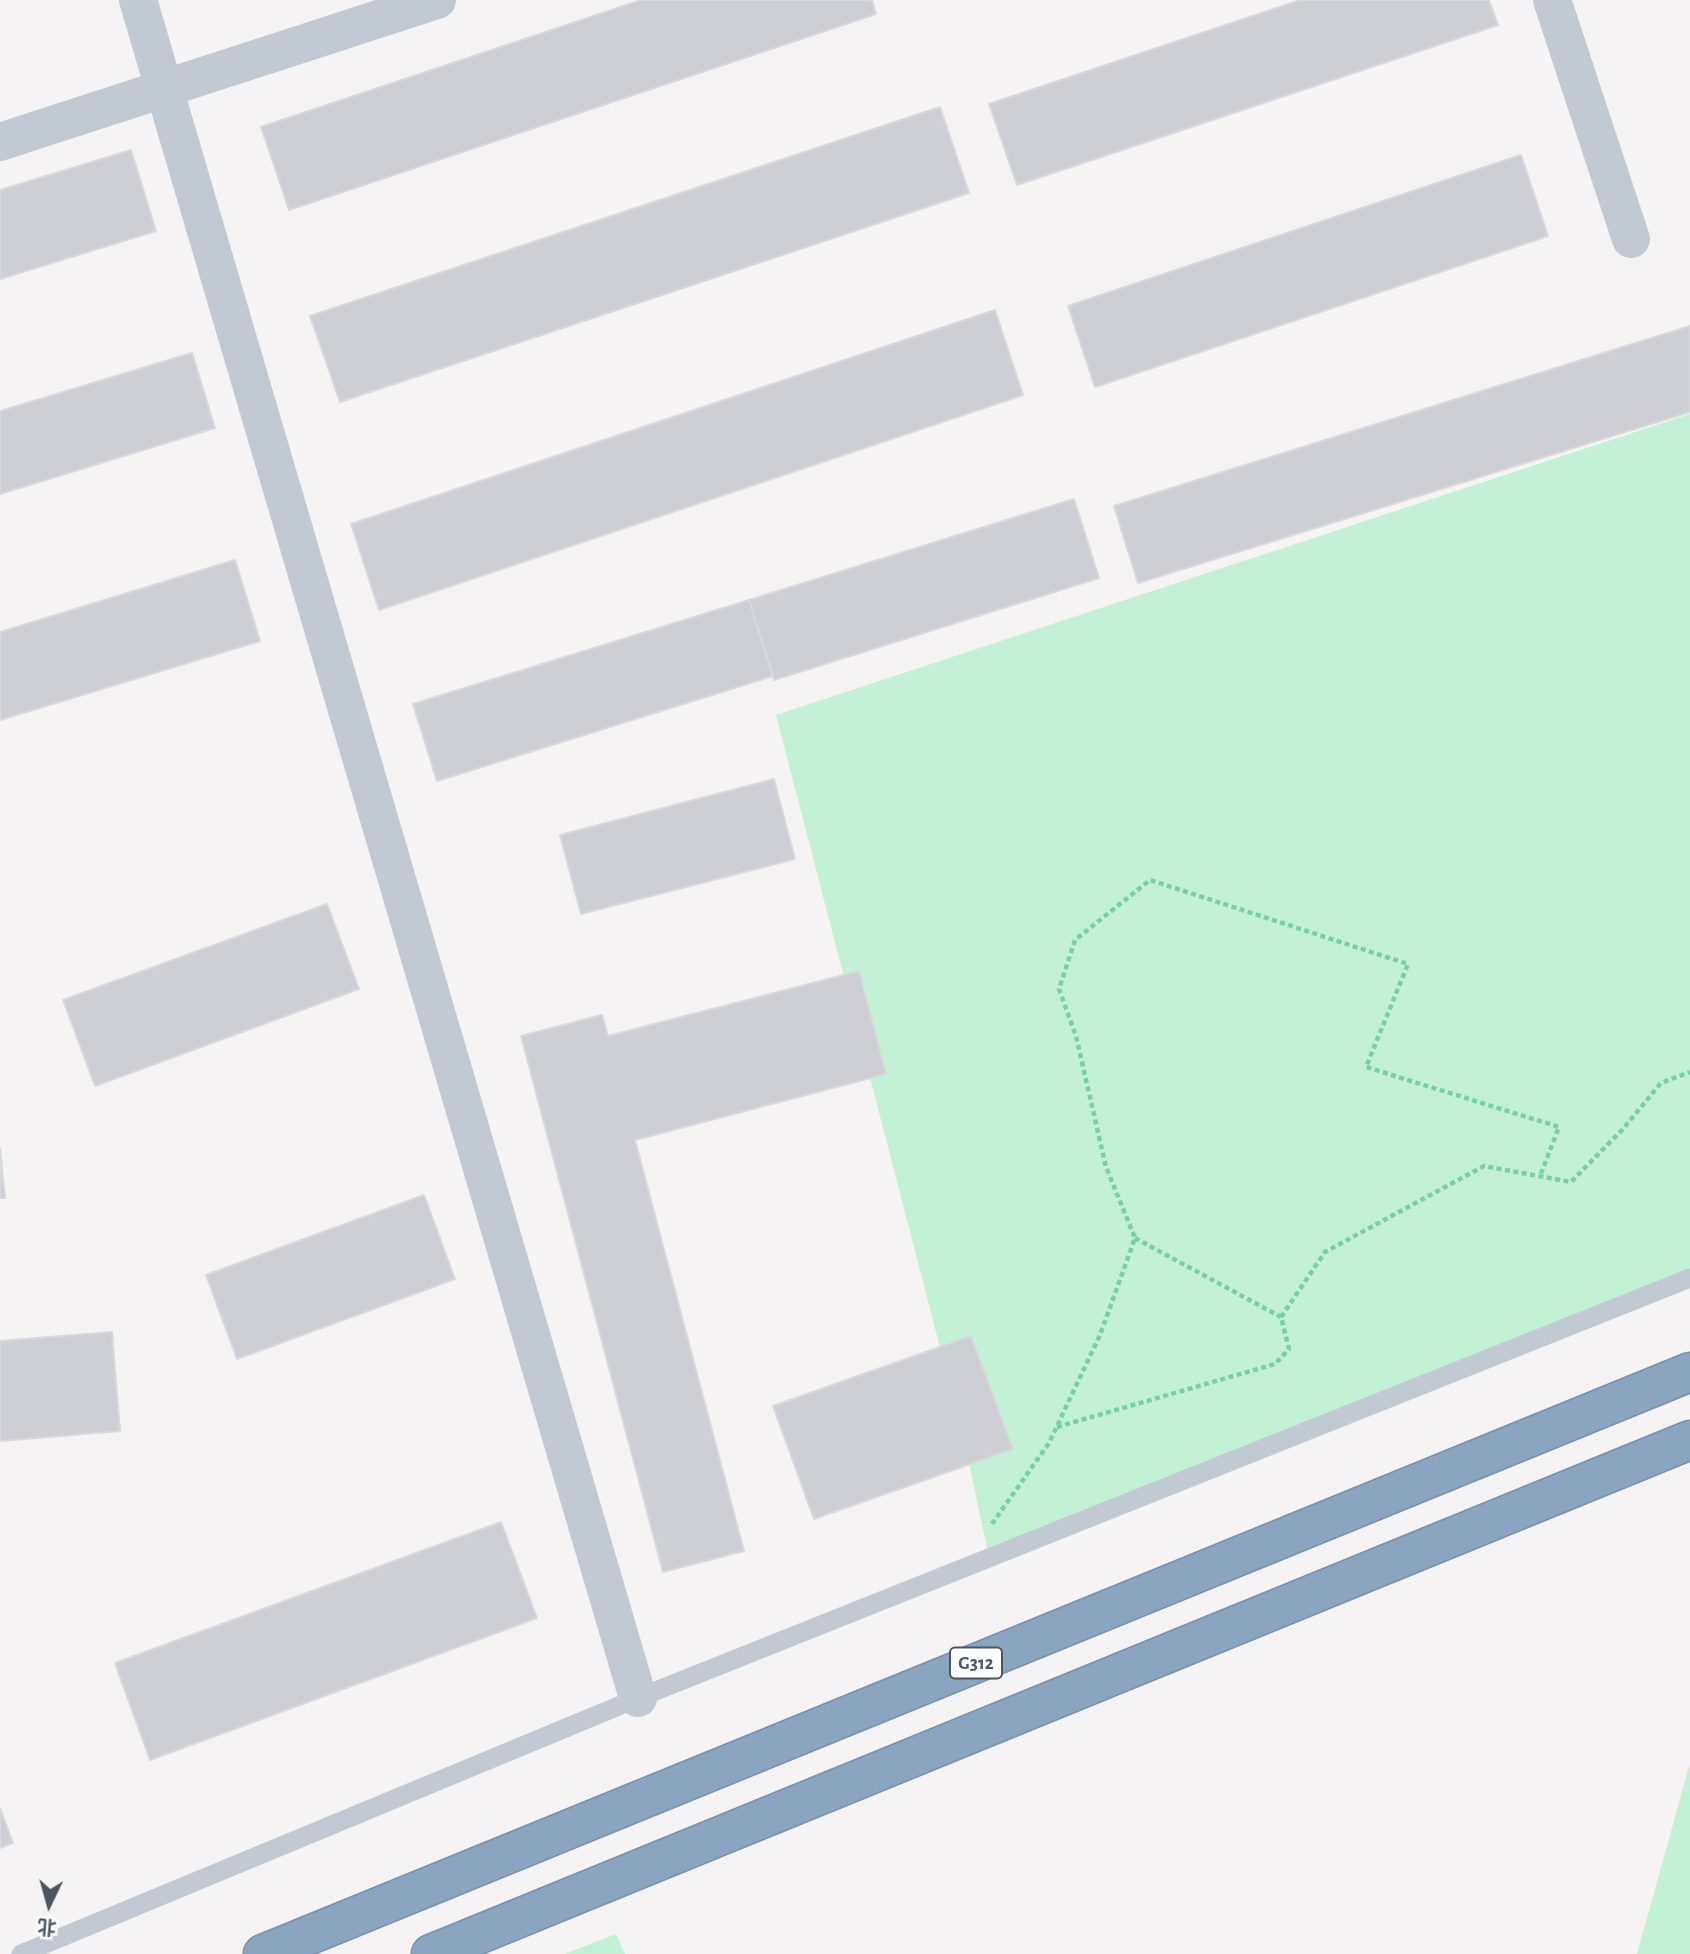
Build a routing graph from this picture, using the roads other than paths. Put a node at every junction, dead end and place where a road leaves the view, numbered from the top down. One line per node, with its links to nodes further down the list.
1 (138, 0): 4 (street)
2 (437, 0): 4 (street)
3 (1552, 0): 6 (street)
4 (164, 90): 5 (street); 10 (street)
5 (0, 142)
6 (1631, 239)
7 (1690, 1278): 10 (lane)
8 (1690, 1372): 12 (highway, G312)
9 (1690, 1440): 13 (highway)
10 (638, 1698): 11 (lane)
11 (21, 1954)
12 (262, 1954)
13 (430, 1954)

